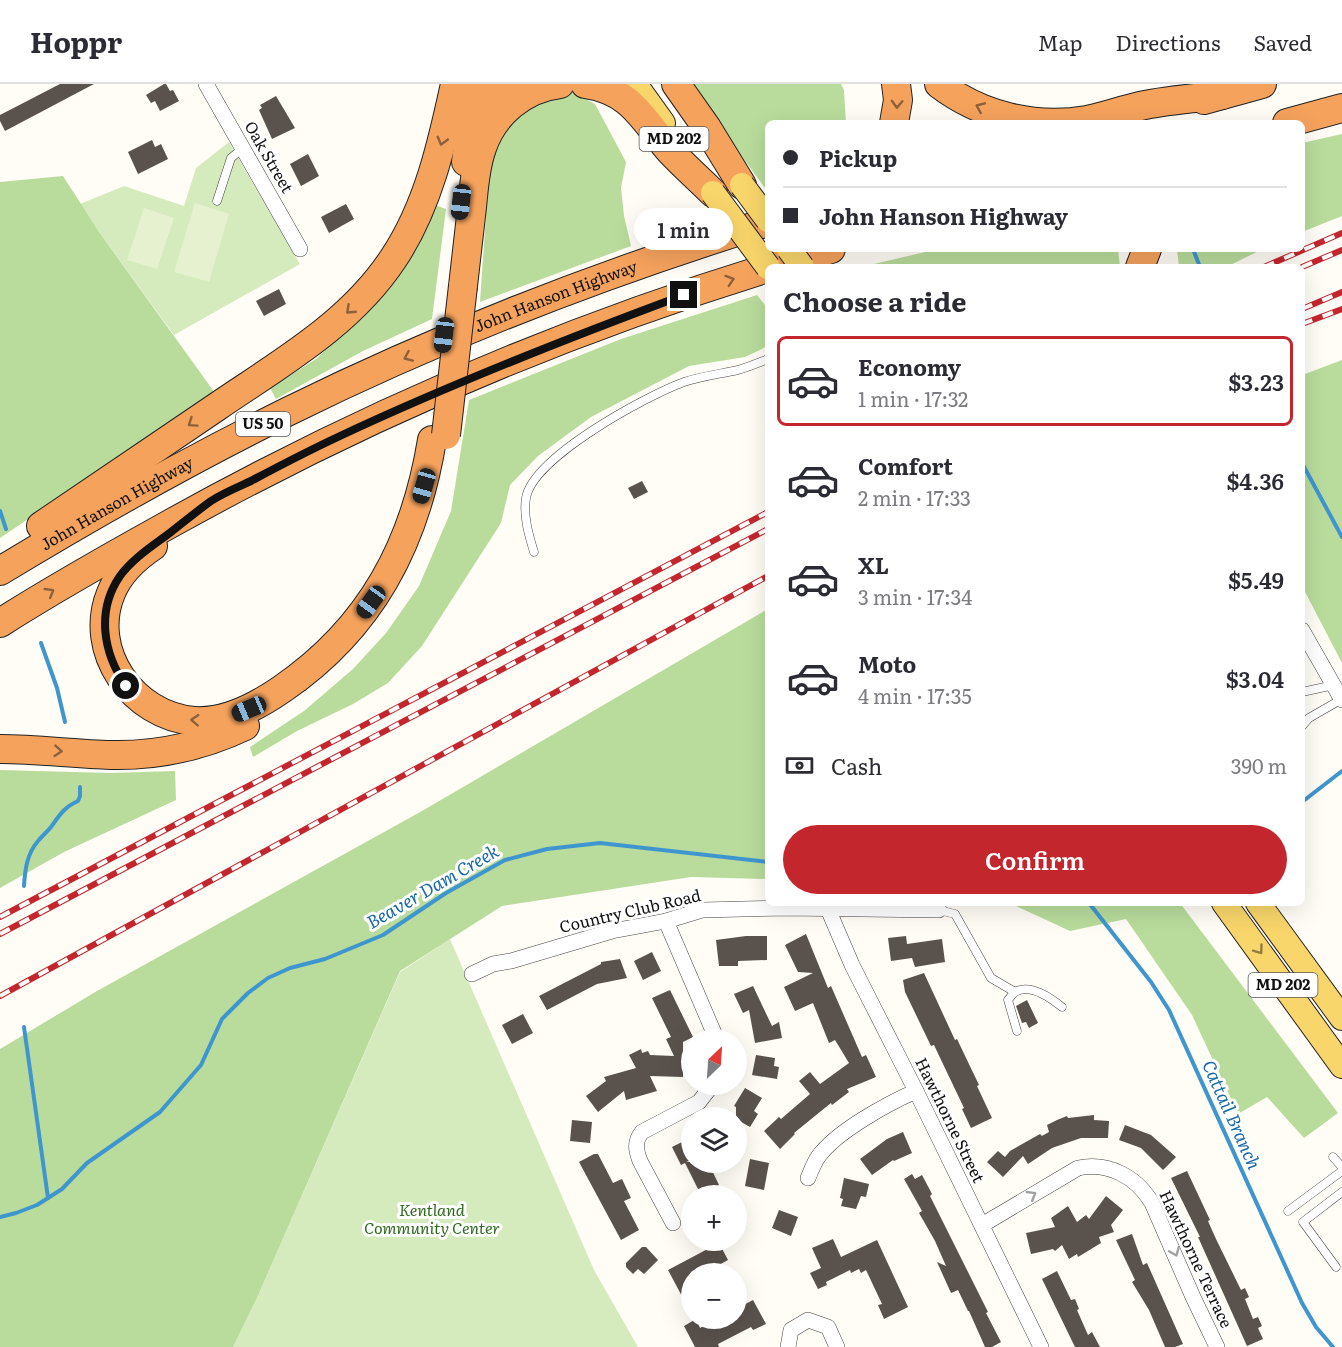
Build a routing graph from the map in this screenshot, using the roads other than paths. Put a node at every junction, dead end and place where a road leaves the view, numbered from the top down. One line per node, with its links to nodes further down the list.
1 (206, 84): 21 (street, Oak Street)
2 (455, 84): 39 (highway, one-way to 39)
3 (475, 84): 20 (highway)
4 (504, 84): 20 (highway)
5 (560, 84): 34 (highway)
6 (585, 84): 23 (highway)
7 (635, 84): 23 (main road, MD 202)
8 (664, 84): 22 (main road, MD 202)
9 (676, 84): 22 (highway)
10 (896, 84): 15 (highway, one-way to 15)
11 (939, 84): 16 (highway, one-way to 11)
12 (1262, 84): 13 (highway)
13 (1222, 95): 17 (highway, one-way to 17); 18 (highway)
14 (1342, 108): 19 (highway)
15 (895, 120)
16 (1023, 120)
17 (1083, 120)
18 (1131, 120)
19 (1298, 120)
20 (470, 134): 34 (highway)
21 (243, 148): 24 (lane); 29 (street, Oak Street)
22 (742, 185): 26 (main road, MD 202, bridge)
23 (713, 194): 31 (main road, MD 202, bridge)
24 (217, 201)
25 (765, 215): 28 (highway)
26 (765, 217)
27 (765, 222): 28 (highway, John Hanson Highway / US 50)
28 (725, 235): 40 (highway, John Hanson Highway / US 50, one-way to 40)
29 (300, 249)
30 (821, 252): 32 (highway, US 50)
31 (767, 264)
32 (779, 264)
33 (765, 268): 37 (highway, US 50, one-way to 33)
34 (456, 289): 36 (highway, bridge)
35 (765, 360): 38 (lane)
36 (439, 437): 37 (highway, one-way to 37); 47 (highway, one-way to 36)
37 (212, 500): 41 (highway, US 50, one-way to 37)
38 (534, 552)
39 (0, 554)
40 (0, 571)
41 (0, 623)
42 (1305, 635): 43 (street)
43 (1334, 685): 44 (lane); 45 (street)
44 (1305, 691)
45 (1342, 699): 46 (lane)
46 (1305, 723)
47 (0, 749)
48 (1226, 906): 59 (main road, MD 202, one-way to 59)
49 (1260, 906): 56 (main road, MD 202)
50 (828, 909): 51 (street, Country Club Road); 52 (street, Country Club Road); 60 (street, Hawthorne Street)
51 (939, 910): 54 (lane)
52 (666, 921): 53 (street, Country Club Road); 57 (street)
53 (472, 974)
54 (1015, 992): 55 (lane); 58 (lane)
55 (1062, 1007)
56 (1342, 1018)
57 (714, 1029)
58 (1017, 1031)
59 (1342, 1066)
60 (916, 1091): 64 (street); 68 (street, Hawthorne Street)
61 (704, 1095): 67 (street)
62 (1334, 1157): 63 (lane)
63 (1342, 1169): 66 (lane)
64 (808, 1178)
65 (1341, 1196): 69 (lane)
66 (1288, 1211)
67 (673, 1223)
68 (982, 1225): 72 (street, Hawthorne Street); 73 (street, Hawthorne Terrace, one-way to 73)
69 (1336, 1267)
70 (788, 1347): 71 (street)
71 (837, 1347)
72 (1041, 1347)
73 (1217, 1347)

